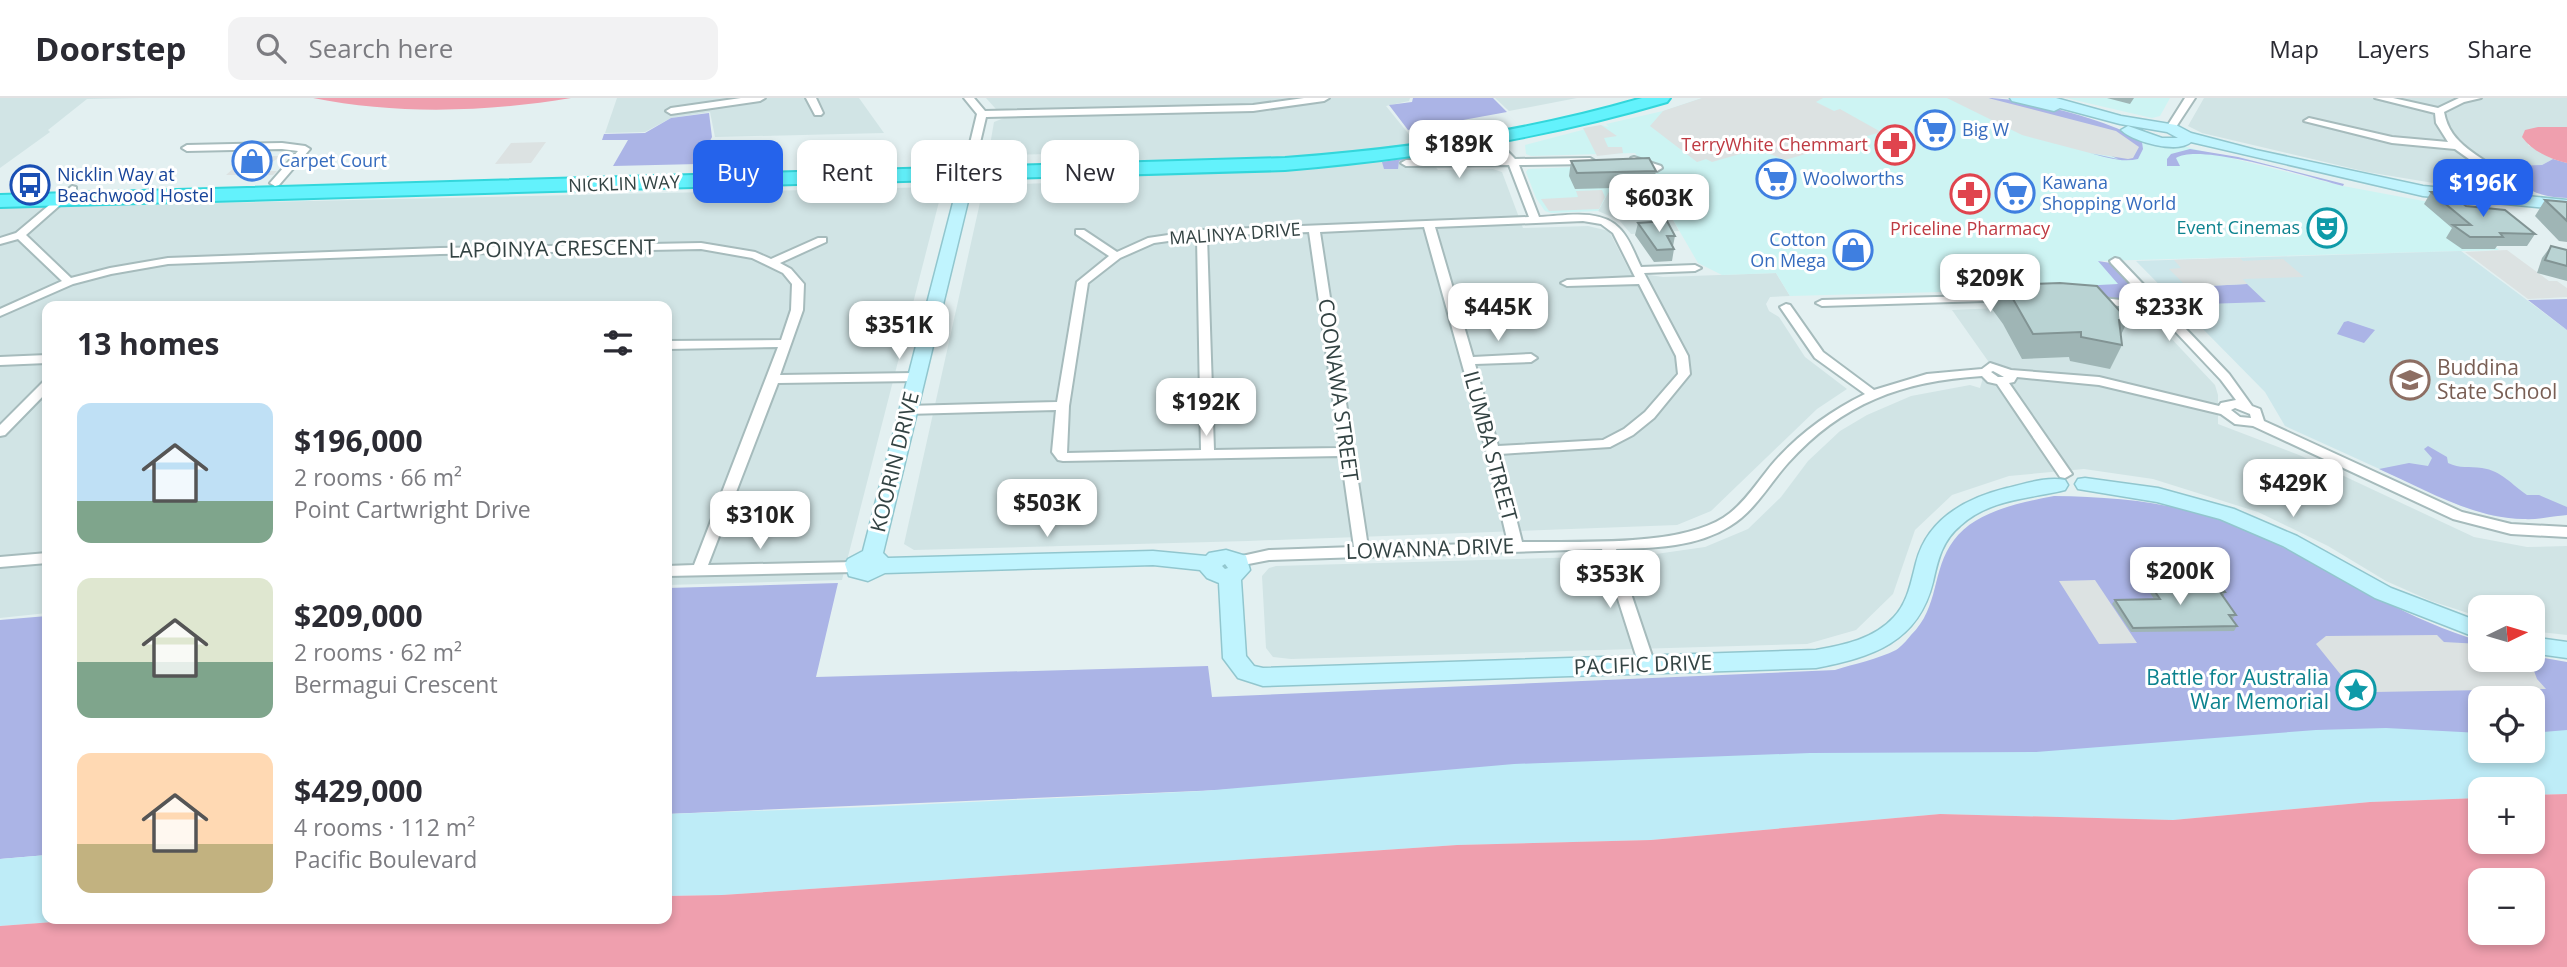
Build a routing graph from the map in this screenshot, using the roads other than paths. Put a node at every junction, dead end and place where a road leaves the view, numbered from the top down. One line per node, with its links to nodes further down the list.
1 (760, 98): 14 (street)
2 (811, 98): 16 (street)
3 (969, 98): 17 (street)
4 (1074, 98): 13 (street)
5 (1324, 98): 13 (street)
6 (1617, 98): 21 (highway, NICKLIN WAY)
7 (1661, 98): 21 (highway, NICKLIN WAY)
8 (2017, 98): 20 (street)
9 (2041, 98): 20 (street)
10 (2190, 98): 19 (street)
11 (2380, 98): 15 (street)
12 (2476, 98): 15 (street)
13 (1072, 110): 17 (street)
14 (671, 111)
15 (2439, 111): 25 (street)
16 (818, 113)
17 (982, 114): 22 (street)
18 (2309, 121): 25 (street)
19 (2171, 128): 20 (street); 23 (street)
20 (2147, 131): 23 (street)
21 (1485, 133): 24 (highway, NICKLIN WAY); 27 (street); 31 (highway, NICKLIN WAY)
22 (976, 140)
23 (2181, 140): 40 (street); 43 (street)
24 (1465, 143): 27 (highway); 32 (highway, NICKLIN WAY)
25 (2455, 146): 40 (street)
26 (187, 148): 36 (street)
27 (1510, 159): 28 (street); 30 (street); 44 (street)
28 (1600, 160)
29 (1622, 160): 33 (street)
30 (1406, 163)
31 (1027, 166)
32 (1027, 168)
33 (1657, 168)
34 (911, 170): 36 (highway, NICKLIN WAY)
35 (911, 171): 38 (highway, NICKLIN WAY)
36 (275, 183): 38 (highway, NICKLIN WAY)
37 (0, 191): 38 (highway, NICKLIN WAY)
38 (66, 195): 39 (highway, NICKLIN WAY); 49 (street)
39 (0, 201)
40 (2523, 202): 42 (street)
41 (960, 203): 71 (street, KOORIN DRIVE)
42 (2567, 205)
43 (2567, 211)
44 (1535, 220): 45 (street, MALINYA DRIVE); 56 (street, MALINYA DRIVE)
45 (1429, 225): 46 (street, MALINYA DRIVE); 70 (street, ILUMBA STREET)
46 (1314, 229): 48 (street, MALINYA DRIVE); 85 (street, COONAWA STREET)
47 (1080, 232): 52 (street)
48 (1202, 233): 52 (street, MALINYA DRIVE); 86 (street)
49 (20, 235): 51 (street); 57 (street)
50 (822, 240): 54 (street)
51 (0, 241)
52 (1116, 256): 79 (street, MALINYA DRIVE)
53 (2115, 261): 63 (street)
54 (772, 262): 57 (street, LAPOINYA CRESCENT); 65 (street, LAPOINYA CRESCENT)
55 (1695, 268): 56 (street)
56 (1641, 275): 58 (street); 84 (street)
57 (69, 282): 64 (street, LAPOINYA CRESCENT)
58 (1567, 283)
59 (2027, 297): 61 (street)
60 (2082, 299): 63 (street)
61 (1822, 303)
62 (1786, 307): 75 (street)
63 (2158, 308): 78 (street)
64 (0, 313)
65 (785, 343): 66 (street); 73 (street, LAPOINYA CRESCENT)
66 (672, 345)
67 (1531, 358): 70 (street)
68 (42, 359): 69 (street)
69 (0, 361)
70 (1468, 361): 84 (street, ILUMBA STREET)
71 (915, 377): 73 (street); 80 (street, KOORIN DRIVE)
72 (2005, 377): 75 (street, LOWANNA DRIVE); 81 (street); 87 (street)
73 (773, 379): 96 (street, LAPOINYA CRESCENT)
74 (42, 391): 77 (street)
75 (1871, 393): 89 (street, LOWANNA DRIVE)
76 (42, 404): 77 (street)
77 (28, 405): 83 (street)
78 (2246, 406): 81 (street); 82 (street)
79 (1063, 407): 80 (street); 86 (street, MALINYA DRIVE)
80 (907, 410): 94 (street, KOORIN DRIVE)
81 (2225, 411): 82 (street)
82 (2255, 422): 88 (street)
83 (0, 432)
84 (1493, 450): 90 (street, ILUMBA STREET)
85 (1347, 452): 86 (street); 91 (street, COONAWA STREET)
86 (1208, 455)
87 (2061, 479): 98 (street); 101 (street, PACIFIC DRIVE)
88 (2567, 532)
89 (1608, 545): 90 (street, LOWANNA DRIVE); 101 (street)
90 (1516, 547): 91 (street, LOWANNA DRIVE)
91 (1362, 551): 95 (street, LOWANNA DRIVE)
92 (42, 558): 93 (street)
93 (0, 562)
94 (869, 563): 95 (street); 96 (street)
95 (1226, 567): 101 (street, PACIFIC DRIVE)
96 (699, 570): 97 (street)
97 (672, 571)
98 (2468, 626)
99 (2545, 647): 100 (street)
100 (2567, 650)
101 (1647, 665)

